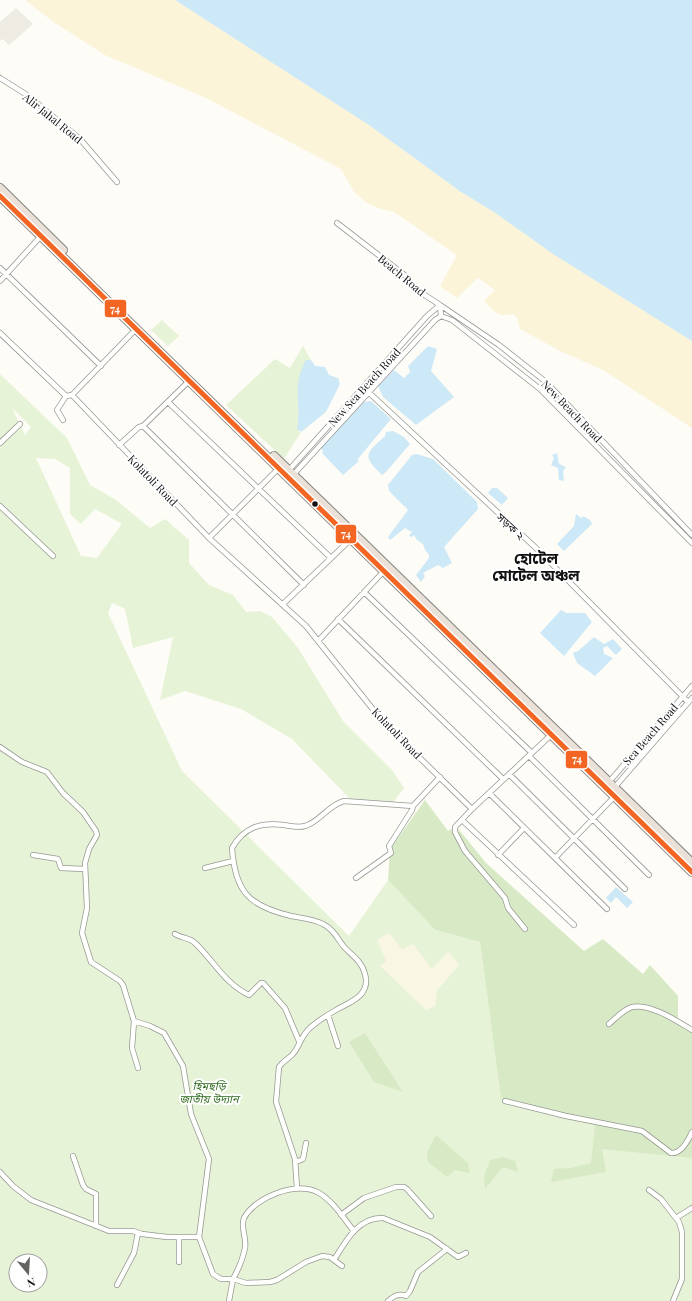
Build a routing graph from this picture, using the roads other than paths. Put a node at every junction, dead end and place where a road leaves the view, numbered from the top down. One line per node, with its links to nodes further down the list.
1 (0, 78): 2 (street, Alir Jahal Road)
2 (117, 182)
3 (0, 188): 7 (highway)
4 (0, 196): 6 (highway)
5 (337, 223): 11 (street, Beach Road)
6 (41, 236): 7 (highway); 9 (street)
7 (62, 253): 13 (highway); 30 (highway)
8 (0, 268): 9 (street)
9 (6, 274): 10 (street); 15 (street)
10 (0, 281)
11 (440, 305): 12 (street); 17 (street, New Beach Road); 18 (street, New Sea Beach Road)
12 (441, 316): 19 (street, New Beach Road); 20 (street, New Sea Beach Road)
13 (136, 329): 15 (street); 16 (highway)
14 (0, 333): 22 (street)
15 (101, 366): 21 (street)
16 (189, 381): 23 (street, Kolatoli Road); 29 (highway)
17 (546, 382): 19 (street); 34 (street, New Beach Road)
18 (364, 388): 20 (street, সড়ক ২); 30 (street, New Sea Beach Road)
19 (540, 389): 35 (street, New Beach Road)
20 (369, 393): 30 (street, New Sea Beach Road); 50 (street, সড়ক ২)
21 (72, 395): 22 (street); 28 (street)
22 (66, 396): 24 (street)
23 (168, 402): 26 (street, Kolatoli Road); 31 (street)
24 (63, 420)
25 (20, 424): 27 (street)
26 (143, 426): 28 (street, Kolatoli Road); 33 (street)
27 (0, 443)
28 (119, 445): 37 (street, Kolatoli Road)
29 (278, 468): 30 (highway); 31 (street)
30 (290, 474): 38 (highway); 40 (highway)
31 (258, 488): 33 (street); 42 (street)
32 (0, 506): 41 (street)
33 (232, 515): 37 (street); 44 (street)
34 (673, 516): 35 (street); 36 (street, New Beach Road)
35 (668, 520): 39 (street, New Beach Road)
36 (692, 535)
37 (209, 538): 46 (street, Kolatoli Road)
38 (351, 539): 40 (highway); 42 (street)
39 (692, 544)
40 (372, 555): 43 (highway); 61 (highway)
41 (52, 556)
42 (331, 558): 44 (street)
43 (384, 571): 45 (street); 53 (highway)
44 (304, 585): 46 (street)
45 (364, 592): 47 (street); 57 (street)
46 (283, 604): 48 (street, Kolatoli Road)
47 (338, 619): 48 (street); 60 (street)
48 (319, 640): 59 (street, Kolatoli Road)
49 (692, 686): 50 (street, Sea Beach Road)
50 (683, 697): 52 (street, সড়ক ২); 54 (street, Sea Beach Road)
51 (692, 698): 52 (street, Sea Beach Road)
52 (688, 702): 55 (street, Sea Beach Road)
53 (551, 734): 57 (street); 63 (highway)
54 (647, 739): 55 (street); 61 (street, Sea Beach Road)
55 (653, 744): 61 (street, Sea Beach Road)
56 (0, 747): 75 (street)
57 (530, 754): 58 (street); 66 (street)
58 (509, 774): 60 (street); 69 (street)
59 (440, 777): 64 (street); 65 (street, Kolatoli Road)
60 (503, 779): 62 (street)
61 (612, 785): 74 (highway)
62 (489, 793): 65 (street); 68 (street)
63 (615, 796): 66 (street); 77 (highway)
64 (413, 806): 73 (street); 79 (street)
65 (472, 809): 67 (street)
66 (593, 818): 69 (street); 78 (street)
67 (462, 820): 71 (street); 83 (street)
68 (524, 828): 71 (street); 72 (street)
69 (573, 838): 72 (street); 80 (street)
70 (33, 855): 75 (street)
71 (498, 855): 82 (street)
72 (555, 858): 81 (street)
73 (233, 861): 76 (street); 85 (street)
74 (692, 863)
75 (85, 868): 86 (street)
76 (205, 868)
77 (692, 871)
78 (649, 874)
79 (356, 878)
80 (625, 889)
81 (607, 909)
82 (574, 925)
83 (526, 930)
84 (175, 934): 89 (street)
85 (328, 1015): 89 (street); 90 (street)
86 (134, 1021): 91 (street); 107 (street)
87 (609, 1024): 88 (street)
88 (692, 1030)
89 (299, 1041): 96 (street)
90 (338, 1046)
91 (138, 1068)
92 (506, 1101): 93 (street)
93 (692, 1132)
94 (306, 1143): 96 (street)
95 (73, 1156): 104 (street)
96 (296, 1162): 98 (street)
97 (0, 1172): 104 (street)
98 (296, 1188): 101 (street); 114 (street)
99 (649, 1190): 103 (street)
100 (692, 1208): 103 (street)
101 (341, 1215): 102 (street); 105 (street)
102 (431, 1216)
103 (676, 1218): 119 (street)
104 (96, 1226): 106 (street)
105 (354, 1231): 109 (street); 111 (street)
106 (138, 1233): 108 (street); 115 (street)
107 (199, 1237): 108 (street); 114 (street)
108 (179, 1238): 112 (street)
109 (447, 1249): 110 (street); 116 (street)
110 (466, 1253)
111 (334, 1260): 113 (street); 114 (street)
112 (179, 1262)
113 (342, 1266)
114 (233, 1279): 117 (street)
115 (118, 1285)
116 (407, 1299): 118 (street)
117 (229, 1301)
118 (388, 1301)
119 (673, 1301)

